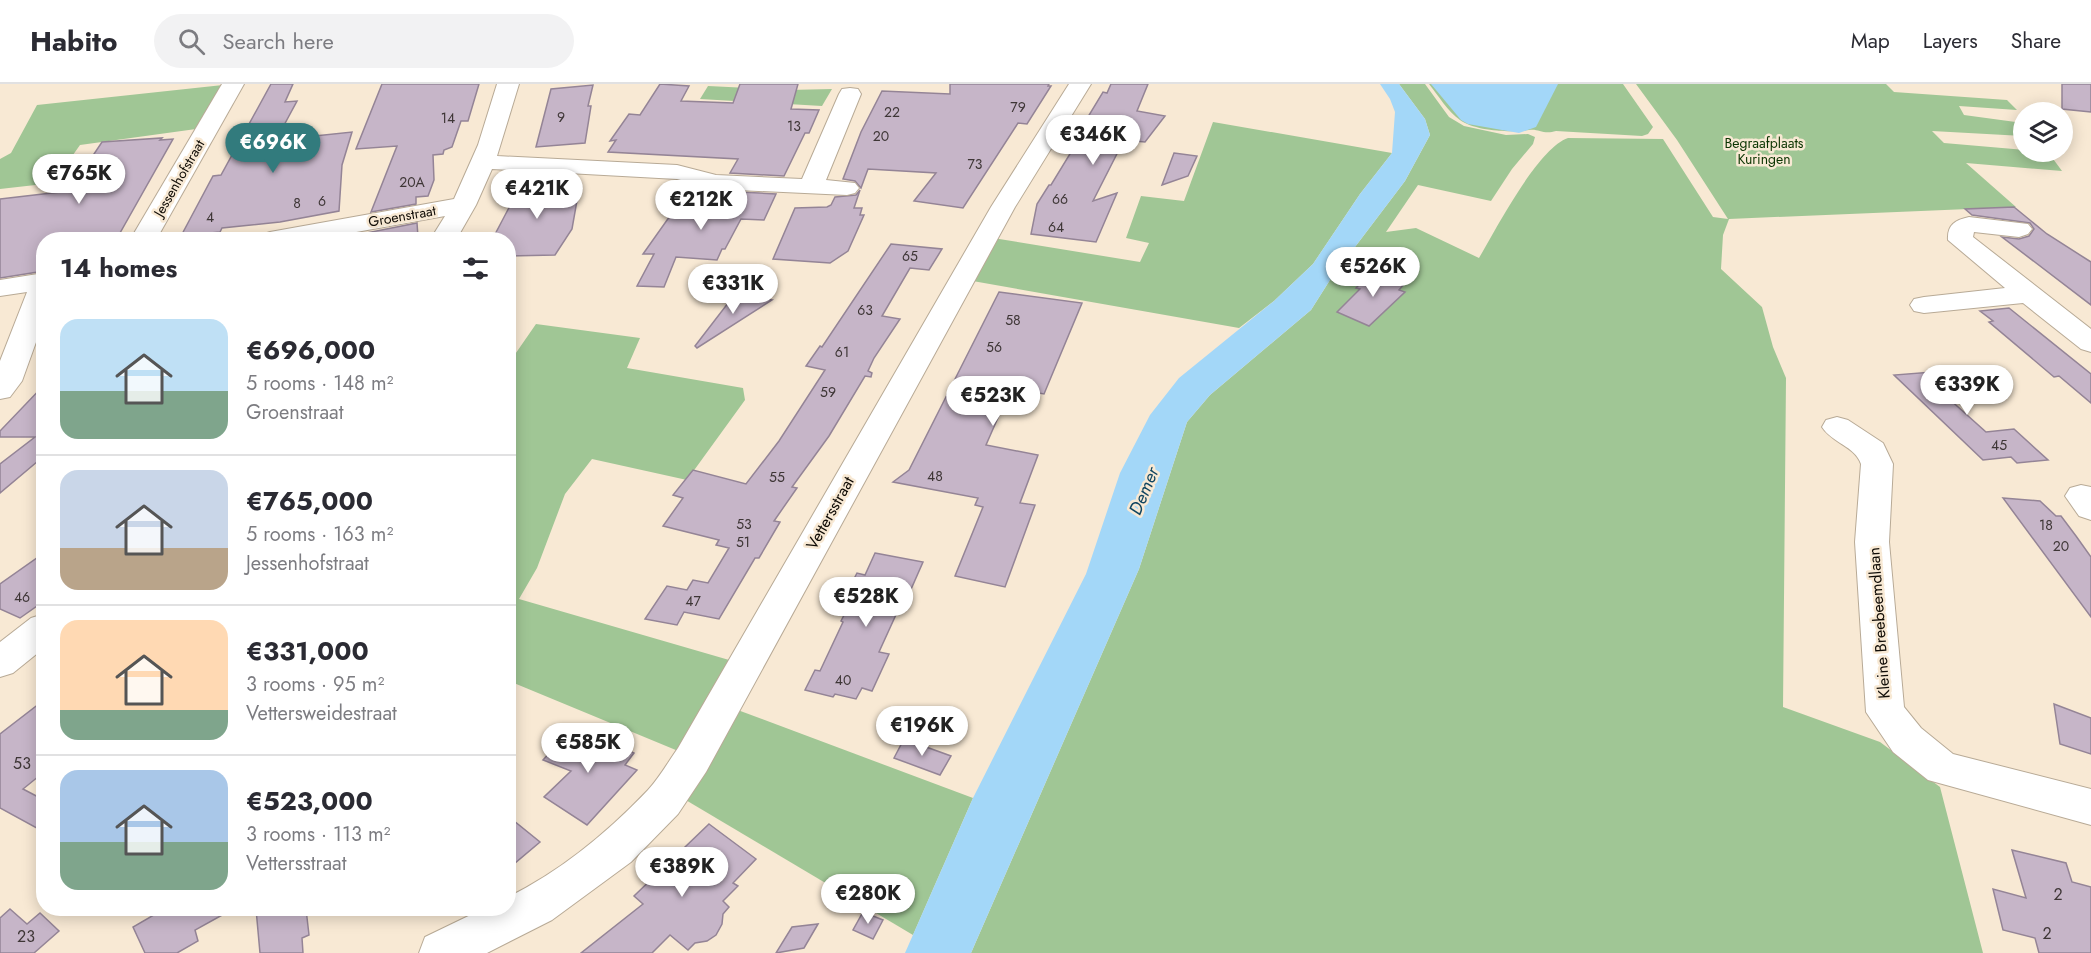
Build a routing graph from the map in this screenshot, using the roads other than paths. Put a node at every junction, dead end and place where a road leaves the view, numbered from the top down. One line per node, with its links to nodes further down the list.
1 (233, 84): 10 (street, Jessenhofstraat)
2 (508, 84): 5 (street)
3 (1080, 84): 24 (street, Vettersstraat)
4 (850, 94): 6 (street)
5 (484, 162): 6 (street); 8 (street)
6 (811, 187): 7 (street)
7 (847, 188)
8 (464, 205): 11 (street, Groenstraat); 12 (street)
9 (2019, 229): 15 (street)
10 (148, 232)
11 (314, 232)
12 (448, 232)
13 (36, 282): 14 (street)
14 (0, 288)
15 (2029, 294): 17 (street); 18 (street)
16 (36, 303): 19 (street)
17 (1923, 305)
18 (2091, 343)
19 (0, 390)
20 (1837, 427): 23 (street, Kleine Breebeemdlaan)
21 (36, 634): 22 (street)
22 (0, 662)
23 (2091, 807)
24 (516, 915)
25 (513, 916): 26 (street, Vettersstraat)
26 (441, 953)

